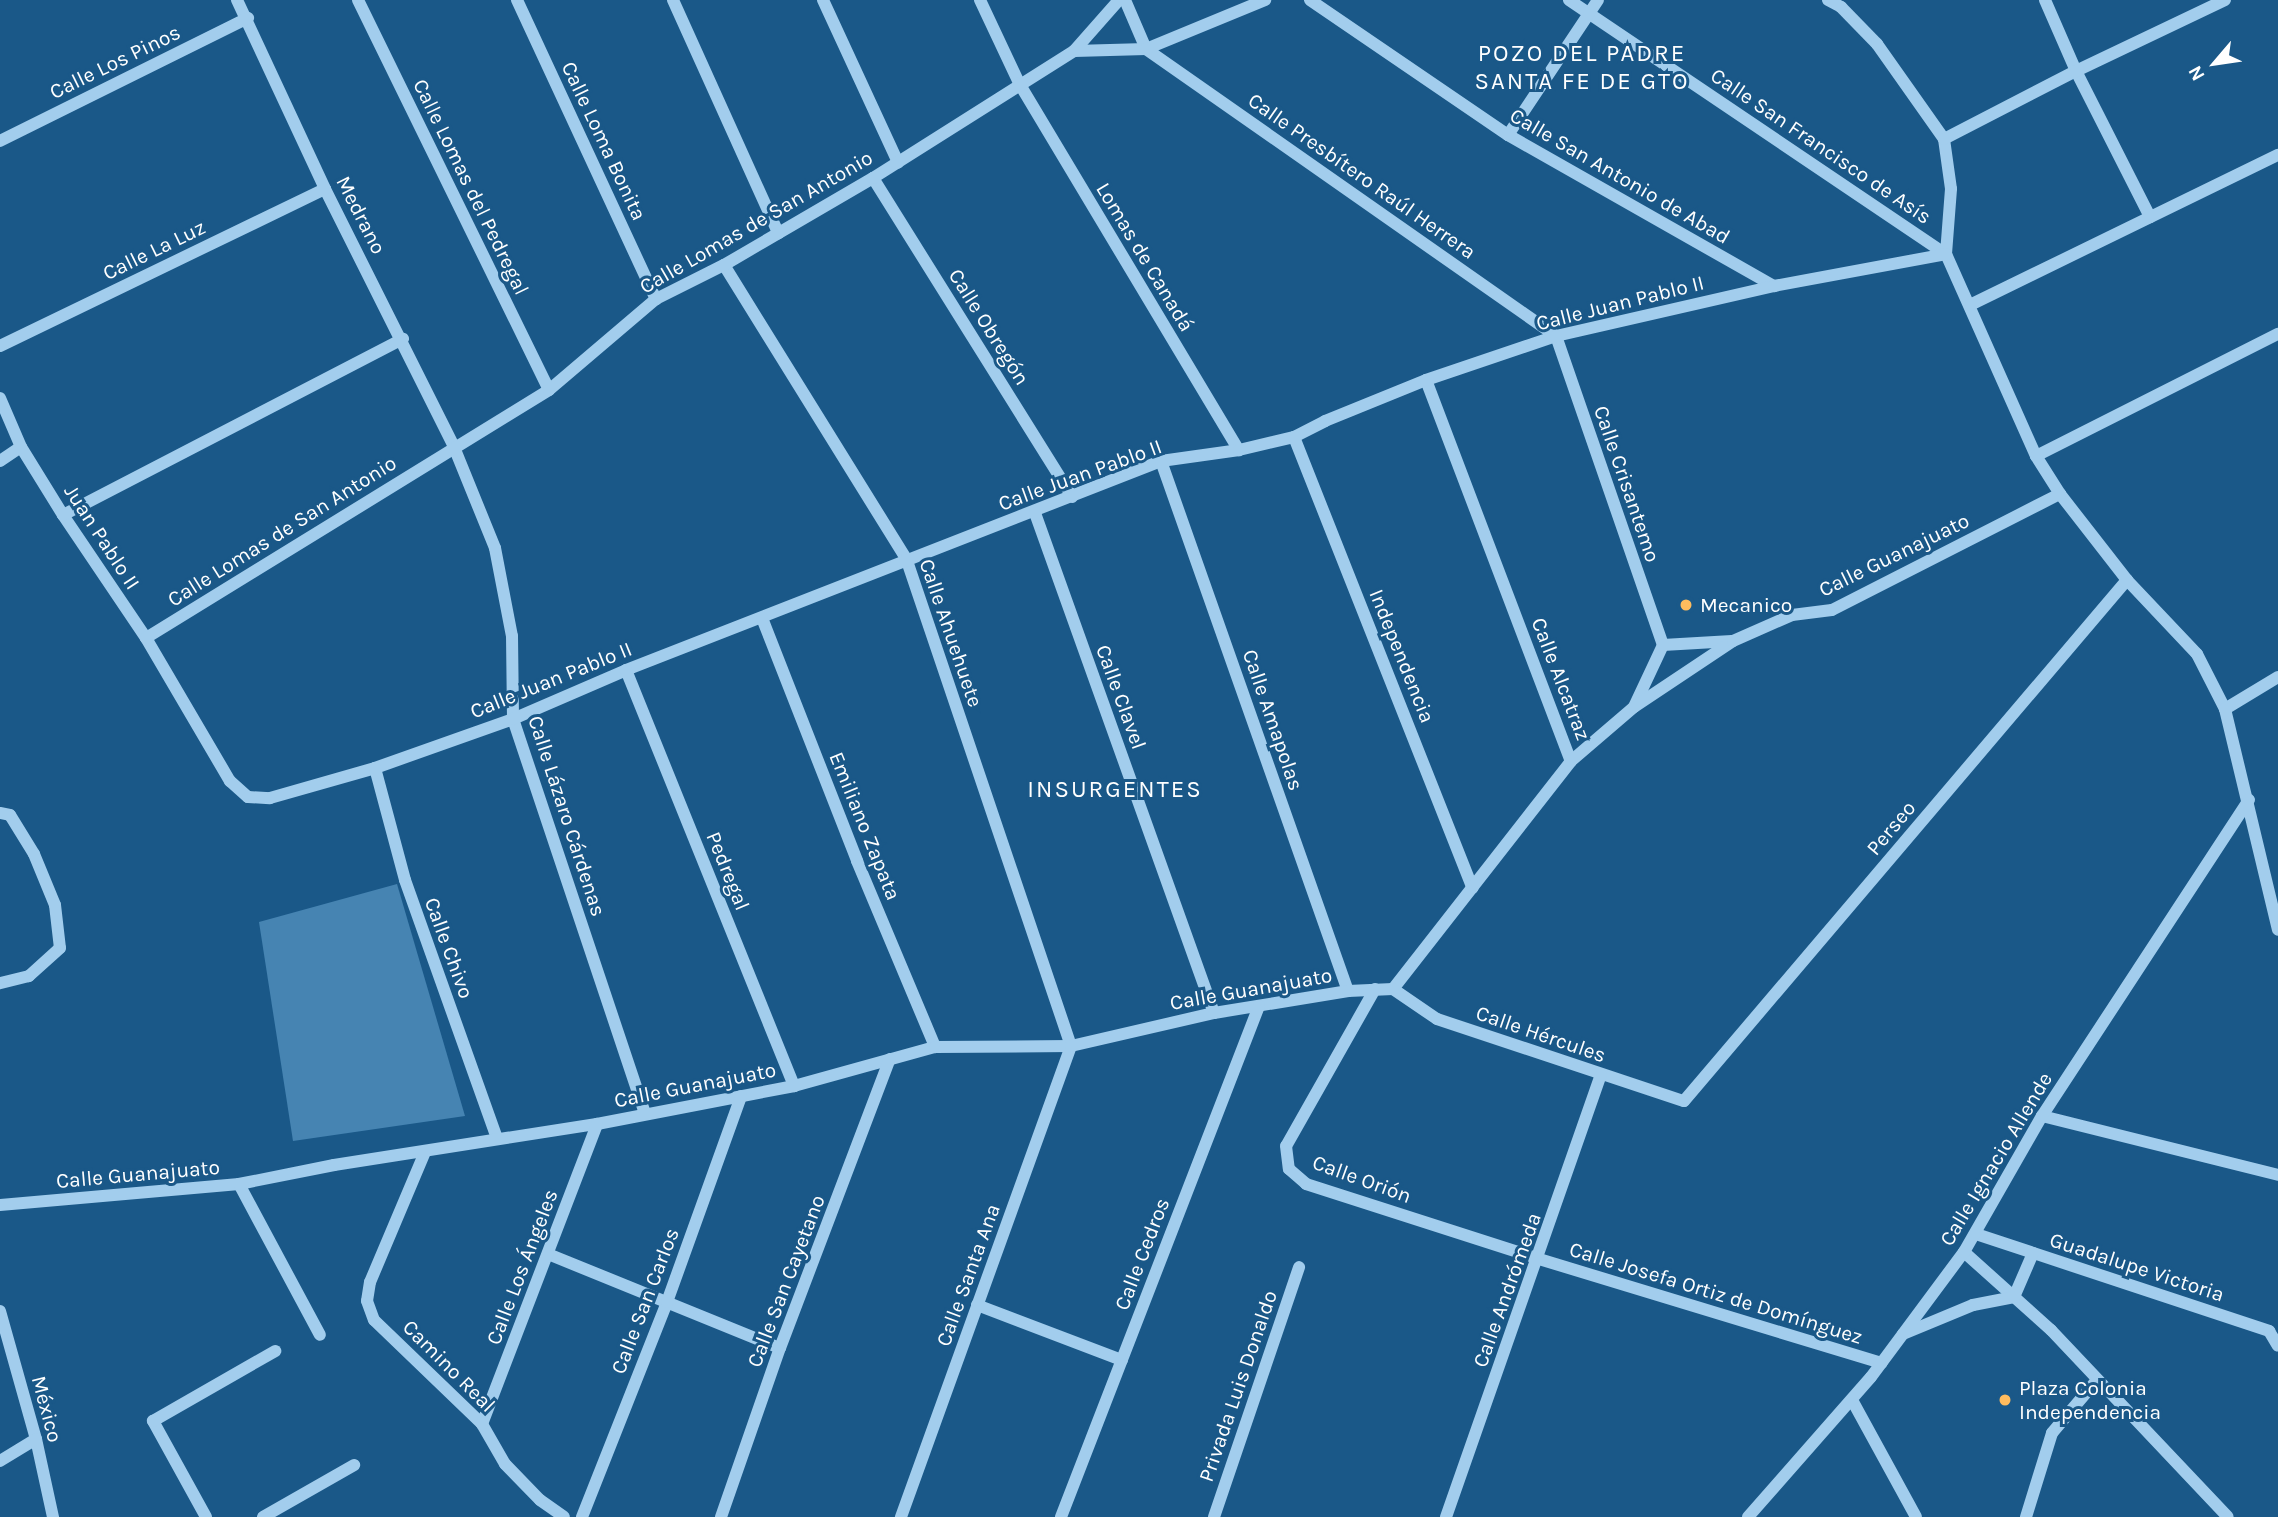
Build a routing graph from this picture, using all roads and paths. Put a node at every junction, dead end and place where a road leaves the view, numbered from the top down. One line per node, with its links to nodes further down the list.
1 (237, 0): 18 (street, Medrano)
2 (358, 0): 42 (street, Calle Lomas del Pedregal)
3 (517, 0): 35 (street, Calle Loma Bonita)
4 (673, 0): 31 (street)
5 (823, 0): 27 (street)
6 (980, 0): 22 (street, Lomas de Canadá)
7 (1119, 0): 20 (street, Calle Lomas de San Antonio)
8 (1125, 0): 19 (street)
9 (1265, 0): 16 (street, Calle Lomas de San Antonio)
10 (1310, 0): 23 (street, Calle San Antonio de Abad)
11 (1569, 0): 17 (street, Calle San Francisco de Asís)
12 (1598, 0): 17 (street)
13 (1828, 0): 24 (street)
14 (2045, 0): 21 (street)
15 (2225, 0): 21 (street)
16 (1245, 4): 19 (street, Calle Lomas de San Antonio)
17 (1588, 12): 23 (street); 32 (street, Calle San Francisco de Asís)
18 (248, 19): 25 (street, Calle Los Pinos); 29 (street, Medrano)
19 (1146, 48): 20 (street, Calle Lomas de San Antonio); 38 (street, Calle Presbítero Raúl Herrera)
20 (1074, 51): 22 (street, Calle Lomas de San Antonio)
21 (2076, 71): 24 (street); 30 (street)
22 (1019, 83): 27 (street, Calle Lomas de San Antonio); 49 (street, Lomas de Canadá)
23 (1508, 135): 34 (street, Calle San Antonio de Abad)
24 (1944, 139): 32 (street)
25 (0, 141)
26 (2278, 155): 30 (street)
27 (898, 162): 28 (street, Calle Lomas de San Antonio)
28 (873, 178): 31 (street, Calle Lomas de San Antonio); 54 (street, Calle Obregón)
29 (326, 188): 39 (street, Medrano); 40 (street, Calle La Luz)
30 (2150, 217): 36 (street)
31 (778, 233): 33 (street, Calle Lomas de San Antonio)
32 (1945, 254): 34 (street, Calle Juan Pablo II); 36 (street)
33 (724, 265): 35 (street, Calle Lomas de San Antonio); 57 (street, Calle Ahuehuete)
34 (1774, 286): 38 (street, Calle Juan Pablo II)
35 (656, 299): 42 (street, Calle Lomas de San Antonio)
36 (1970, 306): 50 (street)
37 (2278, 334): 50 (street)
38 (1556, 336): 41 (street, Calle Juan Pablo II); 62 (street, Calle Crisantemo)
39 (403, 339): 48 (street, Medrano); 56 (street)
40 (0, 346)
41 (1426, 380): 46 (street, Calle Juan Pablo II); 68 (street, Calle Alcatraz)
42 (549, 390): 48 (street, Calle Lomas de San Antonio)
43 (0, 398): 45 (street, Juan Pablo II)
44 (0, 416): 45 (street)
45 (13, 424): 47 (street, Juan Pablo II)
46 (1294, 437): 49 (street, Calle Juan Pablo II); 73 (street, Independencia)
47 (21, 447): 51 (street); 56 (street, Juan Pablo II)
48 (454, 447): 60 (street, Calle Lomas de San Antonio); 67 (street, Calle Lázaro Cárdenas)
49 (1239, 450): 52 (street, Calle Juan Pablo II)
50 (2036, 456): 53 (street)
51 (0, 461)
52 (1161, 461): 54 (street, Calle Juan Pablo II); 78 (street, Calle Amapolas)
53 (2060, 494): 58 (street); 61 (street, Calle Guanajuato)
54 (1072, 498): 55 (street, Calle Juan Pablo II)
55 (1035, 513): 57 (street, Calle Juan Pablo II); 80 (street, Calle Clavel)
56 (63, 515): 60 (street, Juan Pablo II)
57 (906, 558): 59 (street, Calle Juan Pablo II); 82 (street, Calle Ahuehuete)
58 (2127, 579): 66 (street); 87 (street, Perseo)
59 (762, 618): 63 (street, Calle Juan Pablo II); 81 (street, Emiliano Zapata)
60 (146, 638): 70 (street, Juan Pablo II)
61 (1732, 641): 62 (street); 65 (street, Calle Guanajuato)
62 (1663, 645): 65 (street)
63 (626, 670): 67 (street, Calle Juan Pablo II); 85 (street, Pedregal)
64 (2278, 677): 66 (street)
65 (1634, 707): 68 (street, Calle Guanajuato)
66 (2225, 709): 71 (street)
67 (513, 719): 69 (street, Calle Juan Pablo II); 88 (street, Calle Lázaro Cárdenas)
68 (1571, 761): 73 (street, Calle Alcatraz)
69 (375, 768): 70 (street, Calle Juan Pablo II); 91 (street, Calle Chivo)
70 (248, 797)
71 (2249, 800): 74 (street); 89 (street, Calle Ignacio Allende)
72 (5, 814): 75 (street)
73 (1474, 888): 77 (street, Calle Alcatraz)
74 (2278, 930)
75 (0, 982)
76 (1375, 989): 77 (street, Calle Guanajuato); 78 (street, Calle Guanajuato); 100 (street, Calle Orión)
77 (1392, 989): 84 (street, Calle Hércules)
78 (1348, 991): 79 (street, Calle Guanajuato)
79 (1259, 1006): 80 (street, Calle Guanajuato); 111 (street, Calle Cedros)
80 (1214, 1013): 82 (street, Calle Guanajuato)
81 (935, 1046): 82 (street, Calle Guanajuato); 83 (street, Calle Guanajuato)
82 (1070, 1046): 104 (street, Calle Santa Ana)
83 (890, 1059): 85 (street, Calle Guanajuato); 109 (street, Calle San Cayetano)
84 (1601, 1075): 87 (street, Calle Hércules); 100 (street, Calle Andrómeda)
85 (794, 1086): 86 (street, Calle Guanajuato)
86 (741, 1096): 88 (street, Calle Guanajuato); 103 (street, Calle San Carlos)
87 (1684, 1101)
88 (645, 1113): 90 (street, Calle Guanajuato)
89 (2042, 1116): 93 (street); 96 (street, Calle Ignacio Allende)
90 (597, 1124): 91 (street, Calle Guanajuato); 99 (street, Calle Los Ángeles)
91 (497, 1139): 92 (street, Calle Guanajuato)
92 (425, 1152): 94 (street, Calle Guanajuato); 115 (street, Camino Real)
93 (2278, 1175)
94 (239, 1184): 95 (street, Calle Guanajuato); 106 (street)
95 (0, 1205)
96 (1976, 1234): 97 (street, Calle Ignacio Allende); 98 (street, Guadalupe Victoria)
97 (1964, 1252): 102 (street); 107 (street, Calle Ignacio Allende)
98 (2033, 1253): 102 (street); 108 (street, Guadalupe Victoria)
99 (548, 1254): 103 (street); 115 (street, Calle Los Ángeles)
100 (1539, 1259): 112 (street, Calle Josefa Ortiz de Domínguez); 129 (street, Calle Andrómeda)
101 (1299, 1267): 128 (street, Privada Luis Donaldo)
102 (2014, 1297): 107 (street); 113 (street)
103 (667, 1302): 109 (street); 124 (street, Calle San Carlos)
104 (977, 1305): 111 (street); 126 (street, Calle Santa Ana)
105 (0, 1311): 116 (street, México)
106 (320, 1335)
107 (1902, 1335): 112 (street, Calle Ignacio Allende)
108 (2278, 1346)
109 (780, 1348): 125 (street, Calle San Cayetano)
110 (275, 1351): 121 (street)
111 (1122, 1360): 127 (street, Calle Cedros)
112 (1882, 1363): 114 (street, Calle Ignacio Allende)
113 (2096, 1380): 133 (street); 134 (street)
114 (1852, 1400): 119 (street, Calle Ignacio Allende); 132 (street)
115 (482, 1424): 123 (street, Camino Real)
116 (36, 1439): 117 (street); 120 (street, México)
117 (0, 1461)
118 (354, 1465): 122 (street)
119 (1759, 1504): 130 (street, Calle Ignacio Allende); 131 (street)
120 (53, 1517)
121 (206, 1517)
122 (263, 1517)
123 (564, 1517)
124 (582, 1517)
125 (720, 1517)
126 (901, 1517)
127 (1061, 1517)
128 (1214, 1517)
129 (1446, 1517)
130 (1748, 1517)
131 (1766, 1517)
132 (1916, 1517)
133 (2026, 1517)
134 (2228, 1517)

